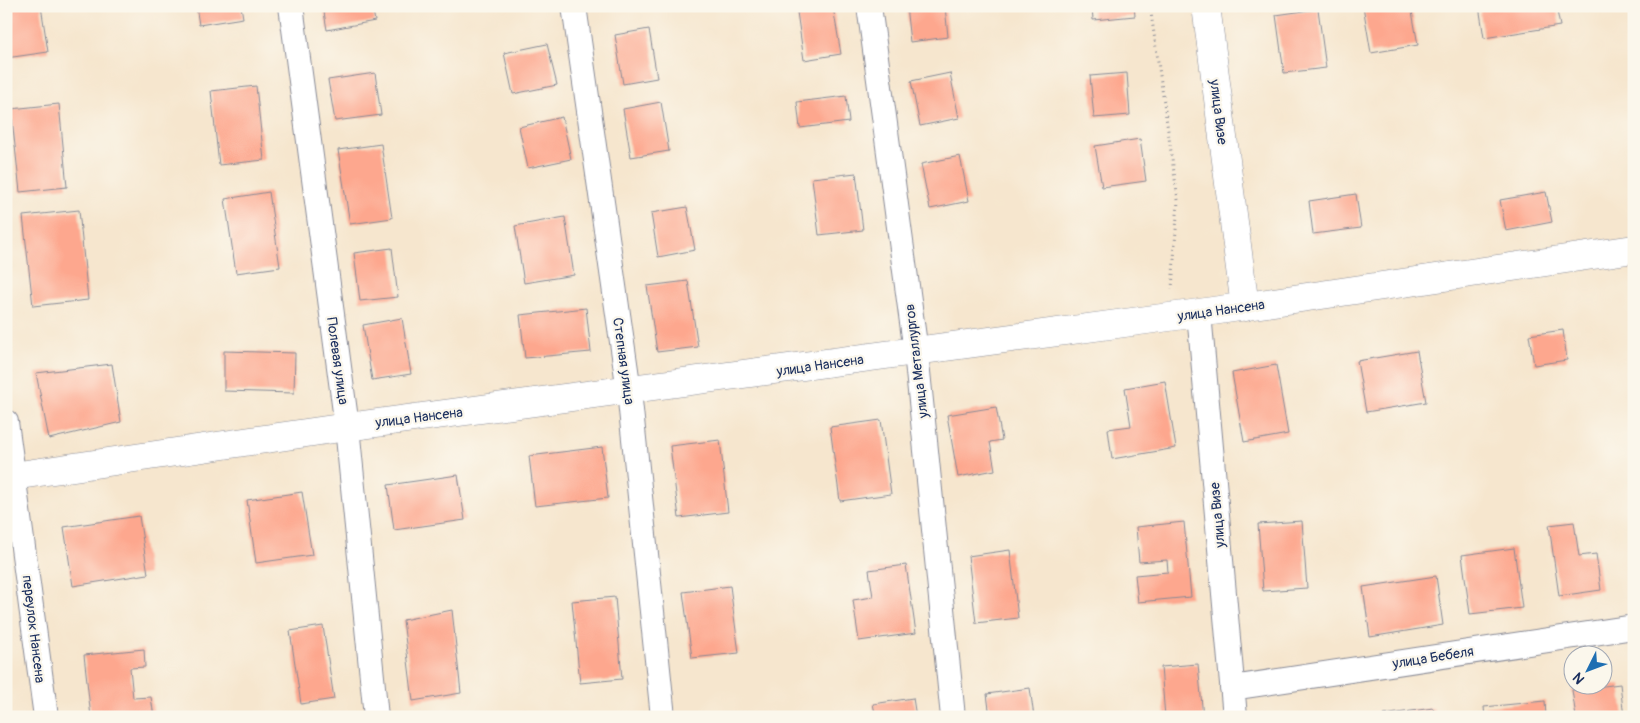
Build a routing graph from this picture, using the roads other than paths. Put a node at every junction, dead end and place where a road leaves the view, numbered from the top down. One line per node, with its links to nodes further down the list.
1 (291, 6): 11 (street, Полевая улица)
2 (574, 6): 9 (street, Степная улица)
3 (869, 6): 8 (street, улица Металлургов)
4 (1206, 6): 6 (main road, улица Визе)
5 (1634, 249): 6 (main road, улица Нансена)
6 (1245, 307): 7 (main road, улица Нансена)
7 (1199, 313): 8 (main road, улица Нансена); 14 (street, улица Визе)
8 (916, 352): 9 (main road, улица Нансена); 18 (street, улица Металлургов)
9 (629, 391): 11 (main road, улица Нансена); 17 (street, Степная улица)
10 (6, 422): 12 (street, переулок Нансена)
11 (347, 426): 12 (main road, улица Нансена); 16 (street, Полевая улица)
12 (11, 477): 15 (street, переулок Нансена)
13 (1634, 627): 14 (street, улица Бебеля)
14 (1232, 688): 19 (street, улица Визе)
15 (46, 717)
16 (376, 717)
17 (664, 717)
18 (953, 717)
19 (1234, 717)

